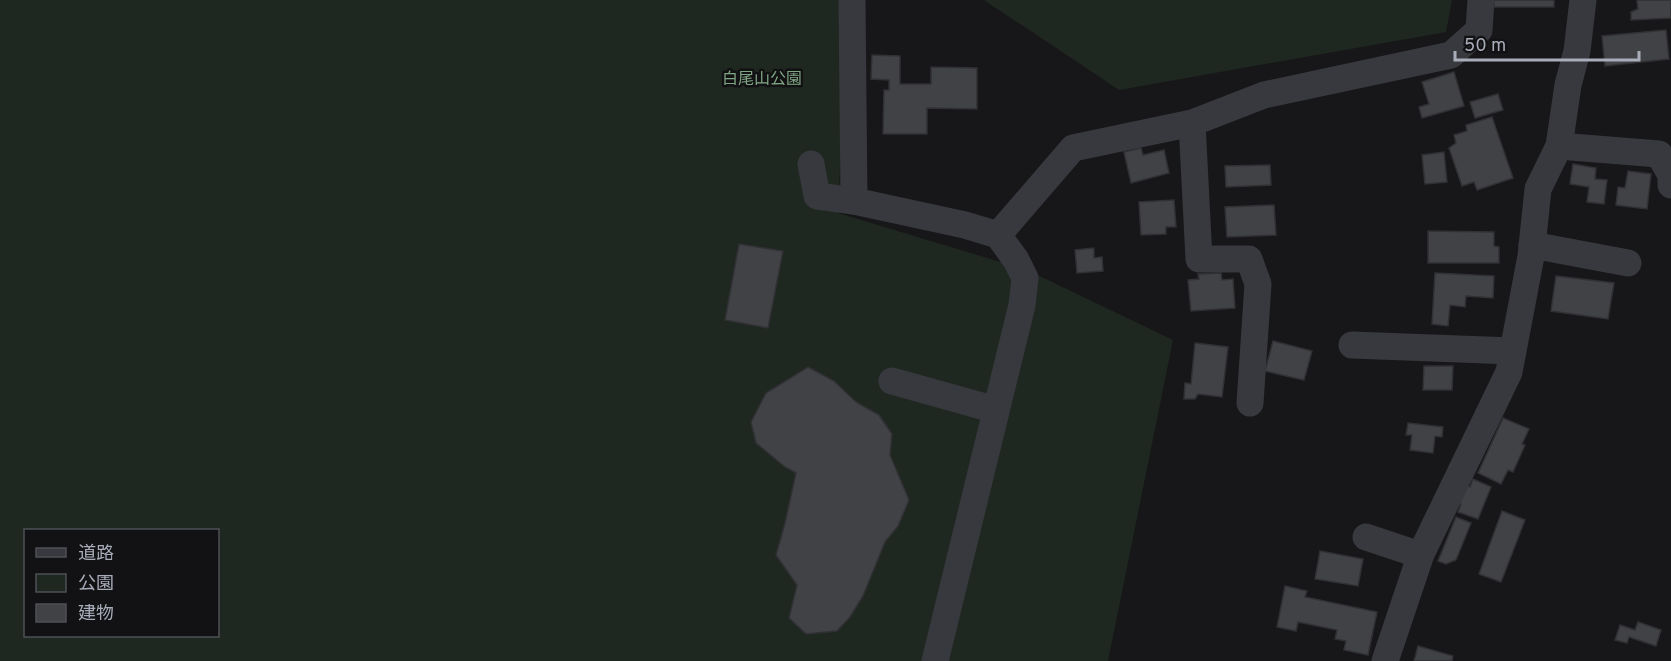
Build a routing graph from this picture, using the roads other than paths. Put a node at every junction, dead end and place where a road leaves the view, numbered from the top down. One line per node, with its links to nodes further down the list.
1 (852, 0): 8 (street)
2 (1481, 0): 4 (street)
3 (1583, 0): 5 (street)
4 (1192, 123): 9 (street); 15 (street)
5 (1559, 146): 7 (street); 10 (street)
6 (811, 164): 8 (street)
7 (1671, 185)
8 (854, 201): 9 (street)
9 (998, 235): 16 (street)
10 (1532, 245): 11 (street); 13 (street)
11 (1628, 263)
12 (1352, 345): 13 (street)
13 (1512, 351): 18 (street)
14 (892, 381): 16 (street)
15 (1250, 403)
16 (996, 410): 19 (street)
17 (1366, 537): 18 (street)
18 (1420, 555): 20 (street)
19 (934, 661)
20 (1385, 661)

